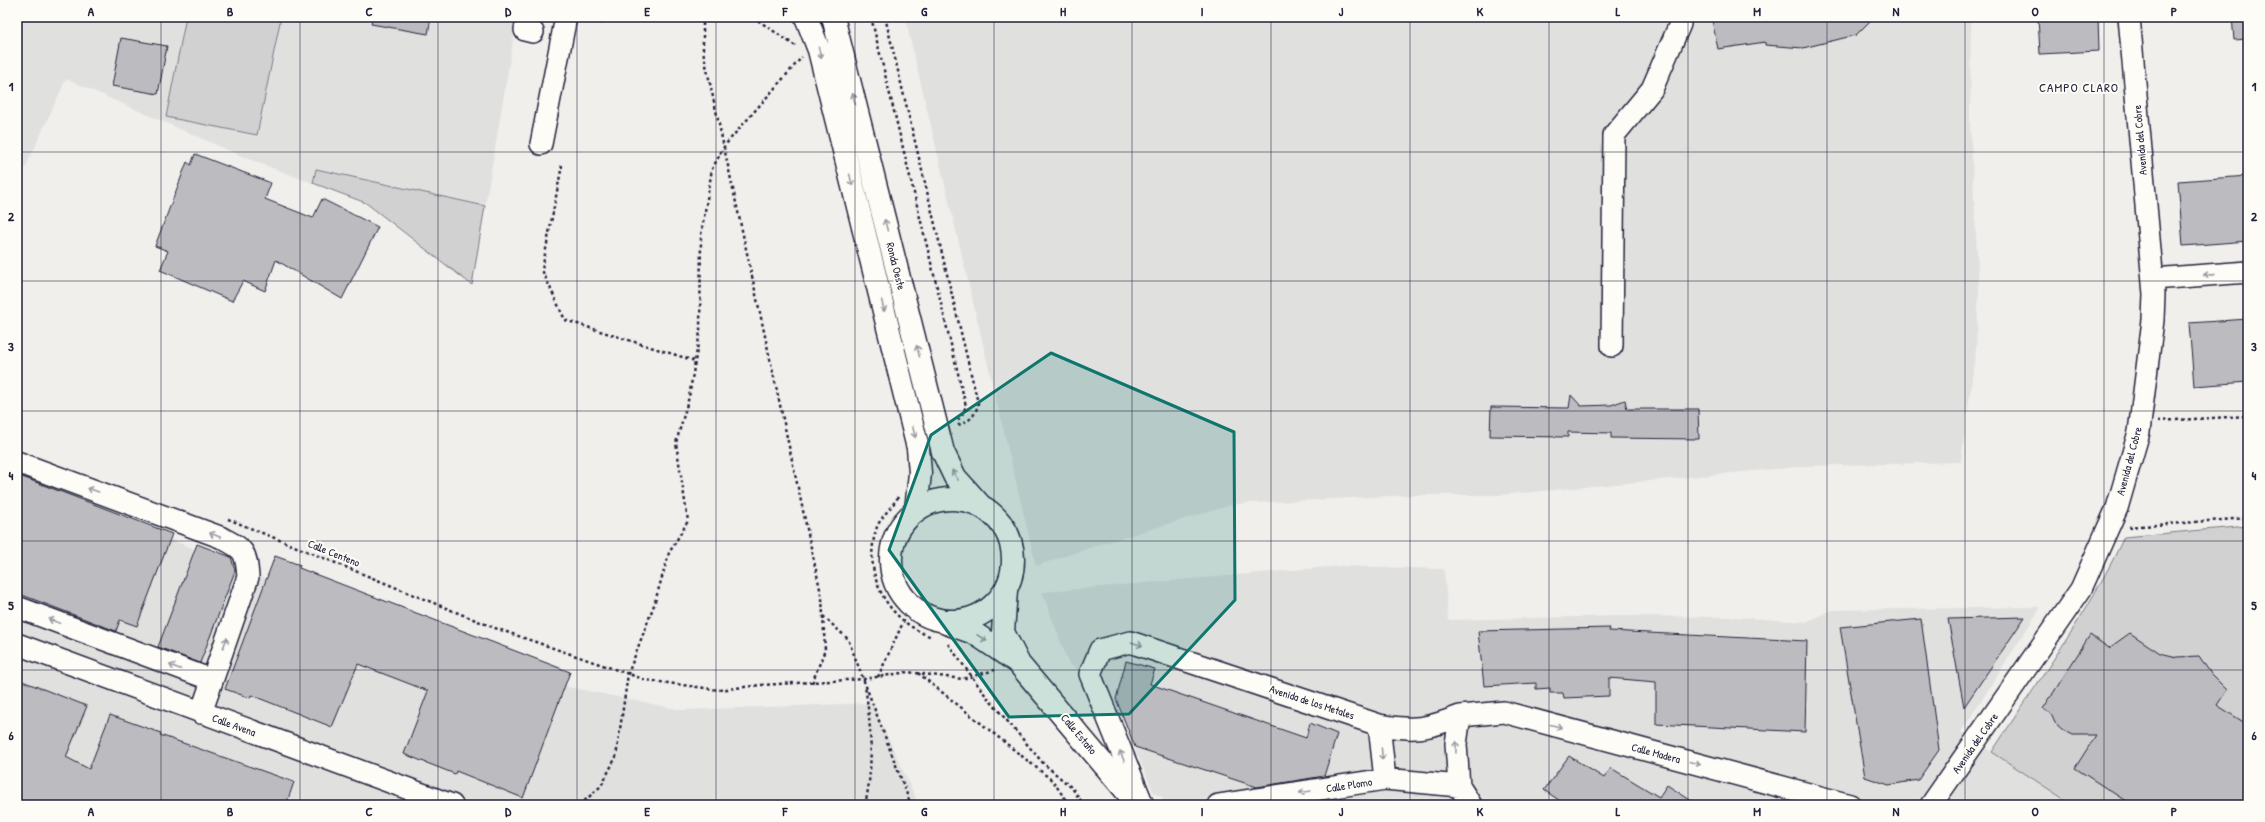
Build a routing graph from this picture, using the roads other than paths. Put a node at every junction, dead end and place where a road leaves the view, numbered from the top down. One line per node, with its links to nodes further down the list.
1 (566, 17): 6 (street)
2 (806, 17): 13 (main road, Ronda Oeste, one-way to 13)
3 (833, 17): 12 (main road, Ronda Oeste, one-way to 3)
4 (1680, 17): 10 (street)
5 (2129, 17): 8 (street, Avenida del Cobre)
6 (541, 144)
7 (2248, 272): 8 (street, one-way to 8)
8 (2154, 286): 9 (street); 31 (street, Avenida del Cobre)
9 (2248, 286)
10 (1612, 346)
11 (17, 462): 19 (street, one-way to 11)
12 (980, 505): 13 (main road); 14 (main road)
13 (916, 510): 16 (main road)
14 (1006, 590): 16 (main road); 18 (main road, Calle Estaño)
15 (17, 607): 19 (street, one-way to 15)
16 (934, 628): 18 (main road, Calle Estaño, one-way to 18)
17 (17, 644): 20 (street, Calle Avena)
18 (1019, 664): 26 (main road, Calle Estaño)
19 (212, 680): 20 (street)
20 (201, 713): 25 (street, Calle Avena)
21 (1460, 716): 22 (street, Calle Madera); 24 (street, one-way to 21); 30 (street, Calle Madera, one-way to 30)
22 (1379, 725): 23 (street, one-way to 23); 27 (street, Avenida de los Metales, one-way to 22)
23 (1385, 779): 24 (street); 28 (street, Calle Plomo, one-way to 28)
24 (1459, 786): 29 (street)
25 (452, 805)
26 (1138, 805)
27 (1142, 805)
28 (1218, 805)
29 (1471, 805)
30 (1850, 805)
31 (1931, 805)

